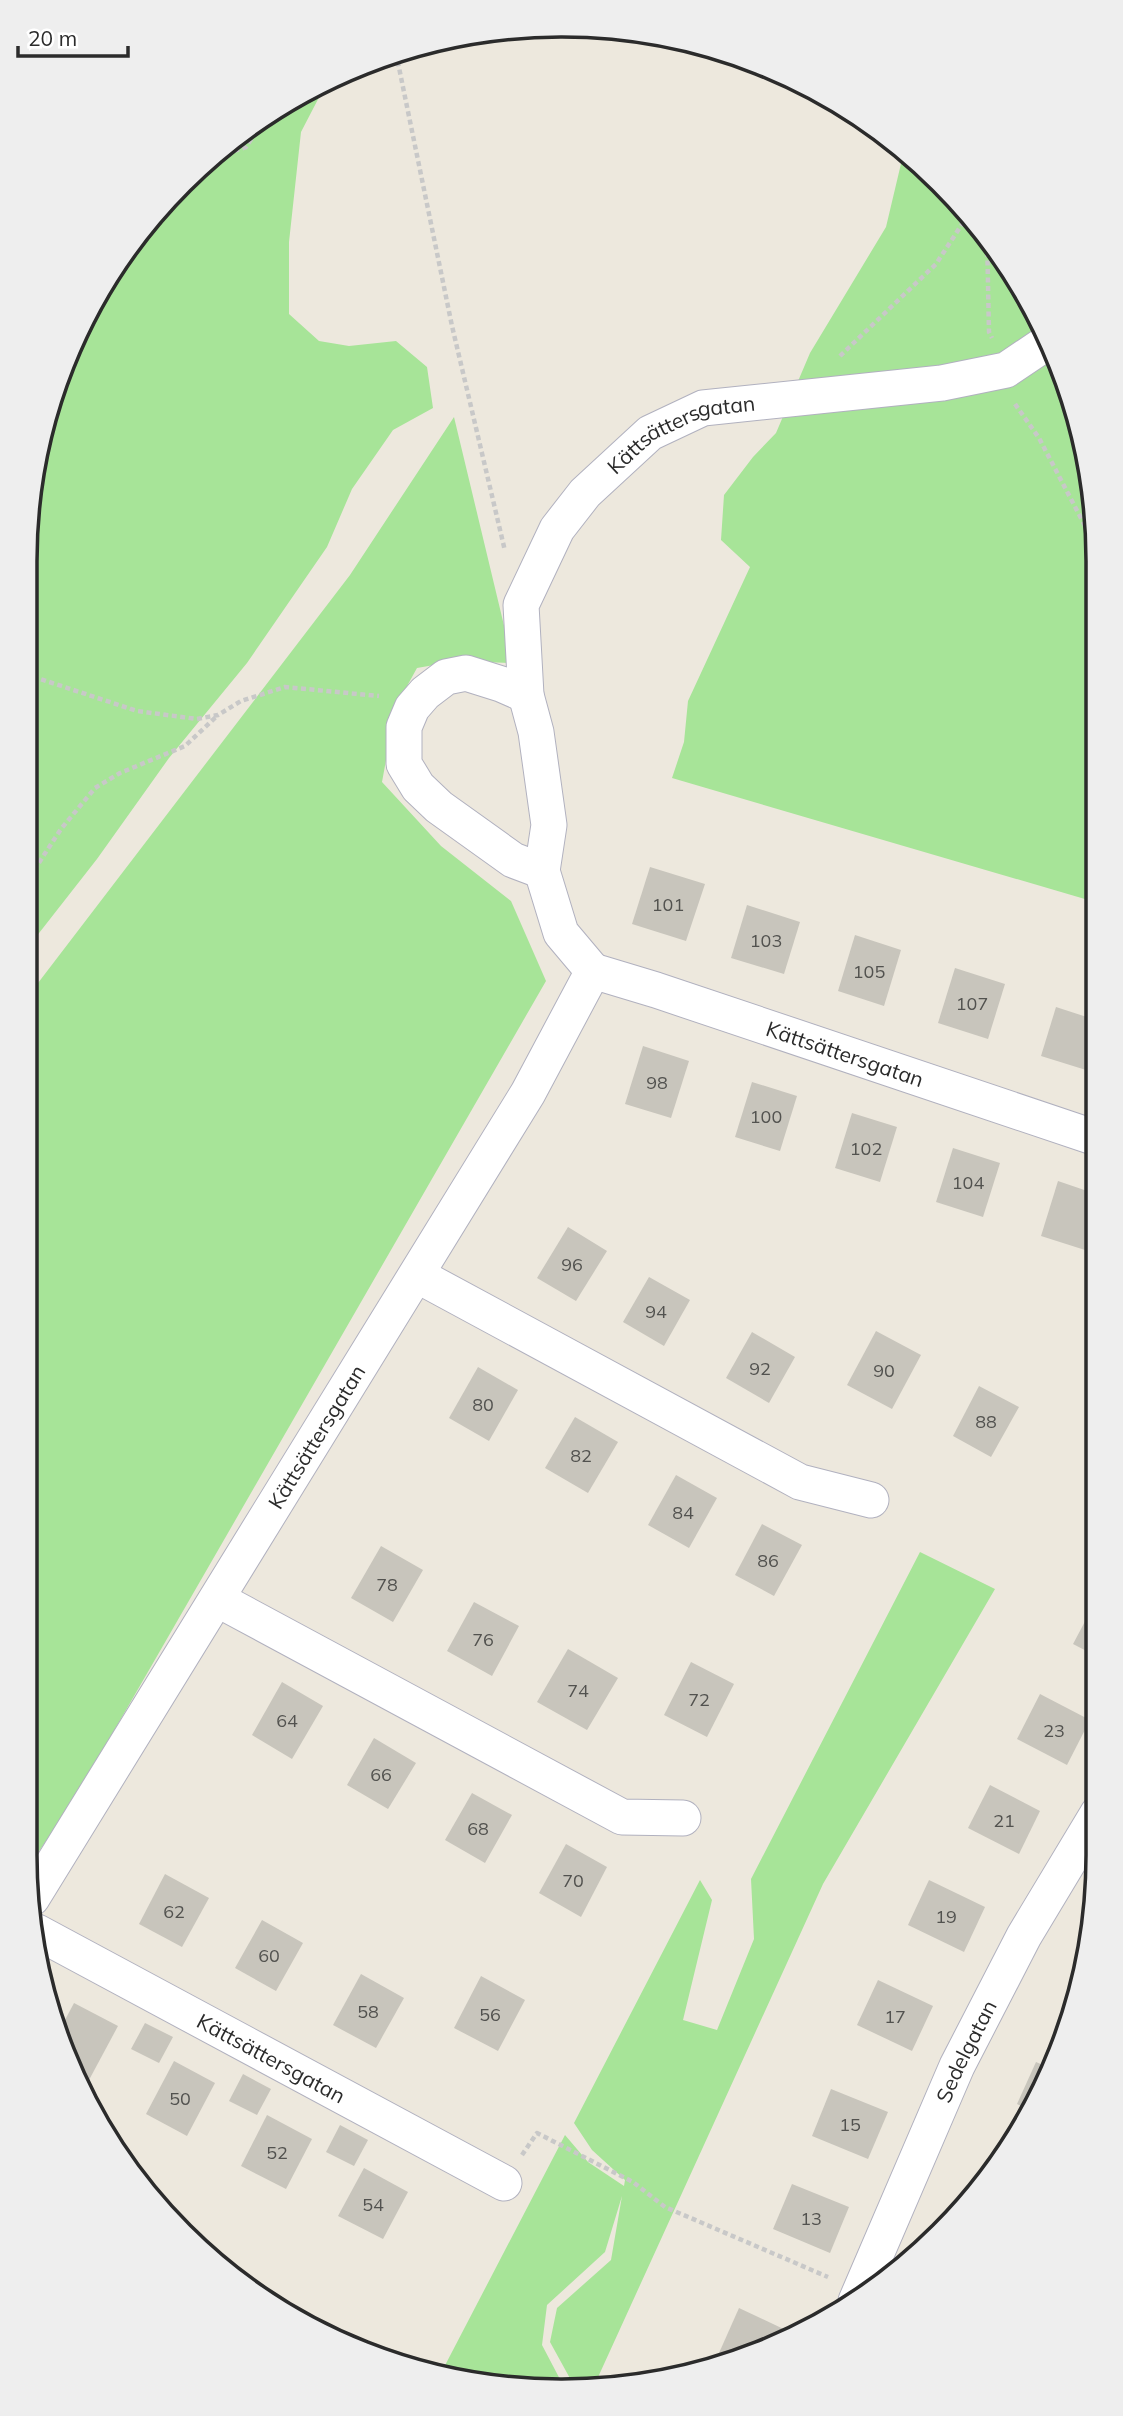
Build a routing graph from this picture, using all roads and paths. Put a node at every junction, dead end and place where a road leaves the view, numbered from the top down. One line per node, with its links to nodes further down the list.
1 (398, 63): 10 (path)
2 (251, 139): 3 (path)
3 (237, 149)
4 (962, 224): 8 (path)
5 (987, 255): 7 (path)
6 (1040, 347): 7 (street)
7 (1000, 371): 8 (street, Kättsättersgatan); 9 (path)
8 (810, 396): 10 (street, Kättsättersgatan)
9 (1085, 526)
10 (521, 605): 12 (street, Kättsättersgatan)
11 (37, 678): 14 (path)
12 (526, 695): 13 (street); 16 (street, Kättsättersgatan)
13 (412, 708): 14 (path); 16 (street)
14 (218, 715): 15 (path)
15 (37, 865)
16 (542, 871): 17 (street, Kättsättersgatan)
17 (593, 971): 18 (street, Kättsättersgatan); 19 (street, Kättsättersgatan)
18 (1086, 1135)
19 (417, 1275): 20 (street); 21 (street, Kättsättersgatan)
20 (871, 1500)
21 (217, 1599): 22 (street); 24 (street, Kättsättersgatan)
22 (683, 1818)
23 (1086, 1833): 27 (street, Sedelgatan)
24 (38, 1888)
25 (43, 1935): 26 (street, Kättsättersgatan)
26 (504, 2183): 28 (path)
27 (863, 2284)
28 (851, 2293)

